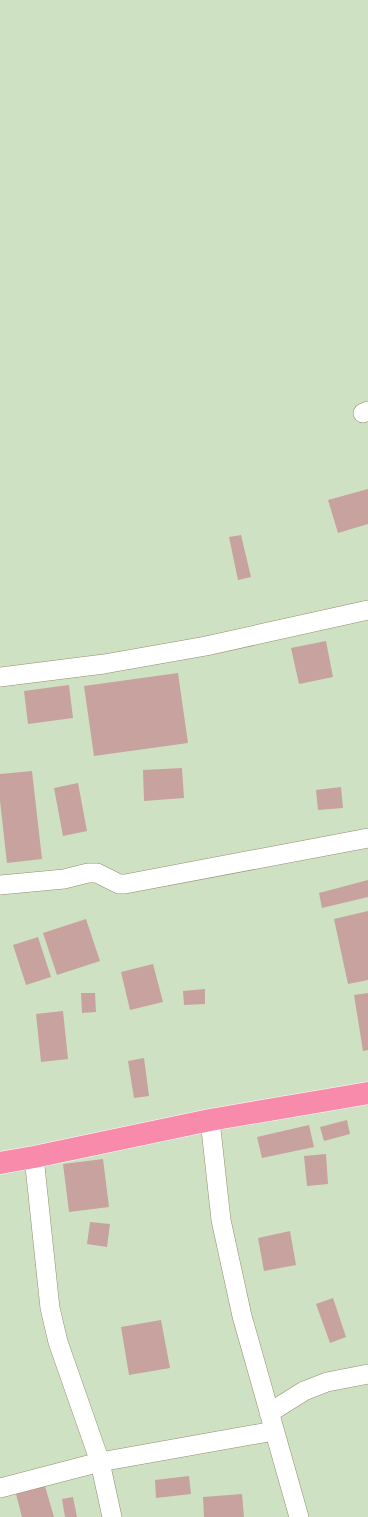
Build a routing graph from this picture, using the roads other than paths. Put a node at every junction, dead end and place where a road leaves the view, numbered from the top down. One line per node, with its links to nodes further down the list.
1 (368, 610): 2 (street)
2 (0, 677)
3 (368, 838): 4 (street)
4 (0, 885)
5 (368, 1093): 6 (highway)
6 (210, 1120): 7 (highway); 10 (street)
7 (34, 1157): 8 (highway); 12 (street)
8 (0, 1163)
9 (368, 1374): 10 (street)
10 (269, 1413): 11 (street)
11 (274, 1431): 12 (street); 15 (street)
12 (100, 1462): 13 (street); 14 (street)
13 (0, 1488)
14 (112, 1517)
15 (299, 1517)

